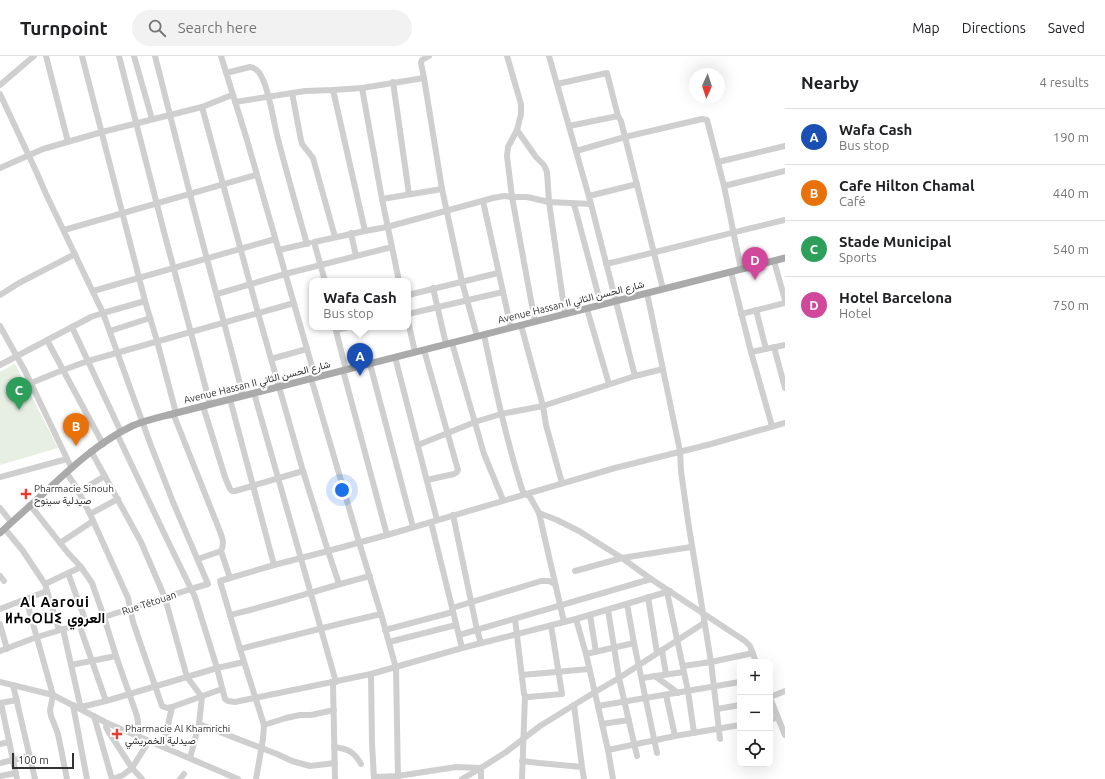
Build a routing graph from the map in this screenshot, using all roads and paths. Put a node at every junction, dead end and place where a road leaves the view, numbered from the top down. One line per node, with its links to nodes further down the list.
1 (34, 56): 15 (street)
2 (46, 56): 31 (street)
3 (84, 56): 29 (street)
4 (119, 56): 26 (street)
5 (134, 56): 25 (street)
6 (155, 56): 23 (street)
7 (221, 56): 11 (street)
8 (429, 56): 12 (street)
9 (507, 56): 28 (street)
10 (549, 56): 14 (street)
11 (226, 73): 20 (street); 21 (street)
12 (424, 78): 13 (street); 42 (street)
13 (393, 82): 16 (street); 44 (street)
14 (557, 84): 24 (street); 27 (street)
15 (0, 85)
16 (362, 88): 17 (street); 47 (street)
17 (333, 90): 18 (street); 58 (street)
18 (292, 93): 20 (street); 61 (street)
19 (0, 94): 34 (street)
20 (269, 97): 21 (street); 64 (street)
21 (234, 98): 22 (street); 38 (street)
22 (202, 107): 23 (street); 39 (street)
23 (170, 114): 25 (street); 43 (street)
24 (618, 116): 27 (street); 30 (street)
25 (152, 119): 26 (street)
26 (136, 124): 29 (street); 50 (street)
27 (569, 126): 33 (street)
28 (517, 130): 46 (street); 49 (street)
29 (102, 132): 31 (street); 54 (street)
30 (625, 137): 33 (street); 35 (street); 40 (street)
31 (68, 142): 34 (street)
32 (785, 146): 35 (street)
33 (576, 151): 45 (street)
34 (29, 155): 36 (street); 57 (street)
35 (718, 162): 41 (street)
36 (0, 168)
37 (785, 171): 41 (street)
38 (256, 174): 39 (street); 62 (street)
39 (222, 184): 43 (street); 66 (street)
40 (637, 184): 45 (street); 68 (street)
41 (724, 186): 59 (street)
42 (442, 189): 44 (street); 53 (street)
43 (190, 194): 50 (street); 71 (street)
44 (409, 194): 47 (street)
45 (589, 196): 52 (street)
46 (512, 197): 48 (street); 49 (street); 110 (street)
47 (382, 199): 56 (street)
48 (483, 201): 53 (street); 79 (street)
49 (549, 202): 51 (street); 106 (street)
50 (156, 203): 54 (street); 76 (street)
51 (574, 204): 52 (street); 99 (street)
52 (591, 204): 74 (street)
53 (447, 210): 56 (street); 84 (street)
54 (123, 213): 57 (street); 81 (street)
55 (785, 220): 59 (street)
56 (388, 227): 58 (street); 65 (street)
57 (64, 230): 69 (street)
58 (365, 231): 60 (street)
59 (734, 232): 68 (street); 77 (street)
60 (351, 234): 61 (street); 70 (street)
61 (335, 237): 63 (street)
62 (275, 239): 66 (street); 67 (street)
63 (314, 242): 64 (street); 75 (street)
64 (307, 244): 67 (street)
65 (392, 247): 70 (street); 83 (street)
66 (241, 249): 71 (street); 85 (street)
67 (279, 250): 80 (street)
68 (654, 253): 74 (street); 87 (street)
69 (75, 254): 88 (street); 93 (street)
70 (356, 256): 75 (street)
71 (207, 258): 76 (street); 91 (street)
72 (785, 258): 73 (main road, Avenue Hassan II شارع الحسن الثاني)
73 (774, 261): 77 (main road, Avenue Hassan II شارع الحسن الثاني); 97 (street)
74 (606, 264): 96 (street)
75 (321, 265): 80 (street); 82 (street)
76 (173, 268): 81 (street); 118 (street)
77 (741, 269): 78 (main road, Avenue Hassan II شارع الحسن الثاني)
78 (731, 272): 87 (main road, Avenue Hassan II شارع الحسن الثاني); 107 (street)
79 (498, 273): 84 (street); 89 (street)
80 (285, 274): 85 (street); 98 (street)
81 (140, 277): 88 (street); 94 (street)
82 (323, 278)
83 (398, 278)
84 (462, 282): 86 (street); 95 (street)
85 (250, 284): 91 (street); 104 (street)
86 (433, 288): 92 (street); 100 (street)
87 (663, 289): 90 (main road, Avenue Hassan II شارع الحسن الثاني)
88 (93, 291): 103 (street)
89 (502, 292): 95 (street); 114 (street)
90 (647, 293): 96 (main road, Avenue Hassan II شارع الحسن الثاني); 137 (street)
91 (217, 294): 109 (street)
92 (411, 294)
93 (0, 295)
94 (145, 301): 103 (street); 108 (street)
95 (467, 301): 100 (street); 119 (street)
96 (615, 301): 99 (main road, Avenue Hassan II شارع الحسن الثاني); 140 (street)
97 (785, 302): 102 (street)
98 (294, 303): 104 (street); 125 (street)
99 (601, 305): 101 (main road, Avenue Hassan II شارع الحسن الثاني)
100 (438, 308): 105 (street); 122 (street)
101 (587, 308): 106 (main road, Avenue Hassan II شارع الحسن الثاني); 143 (street)
102 (756, 310): 107 (street); 126 (street)
103 (103, 313): 113 (street); 117 (street)
104 (258, 313): 109 (street); 133 (street)
105 (411, 313)
106 (565, 314): 110 (main road, Avenue Hassan II شارع الحسن الثاني)
107 (741, 314): 129 (street)
108 (150, 318): 117 (street); 121 (street)
109 (224, 322): 118 (street); 147 (street)
110 (535, 322): 111 (main road, Avenue Hassan II شارع الحسن الثاني)
111 (521, 325): 114 (main road, Avenue Hassan II شارع الحسن الثاني); 150 (street)
112 (0, 326): 131 (street)
113 (72, 327): 120 (street); 134 (street)
114 (511, 328): 119 (main road, Avenue Hassan II شارع الحسن الثاني)
115 (336, 330): 139 (street)
116 (410, 330): 128 (street)
117 (110, 331): 130 (street)
118 (191, 332): 121 (street); 149 (street)
119 (480, 336): 122 (main road, Avenue Hassan II شارع الحسن الثاني); 152 (street)
120 (47, 340): 131 (street); 138 (street)
121 (157, 341): 130 (street); 151 (street)
122 (449, 343): 127 (main road, Avenue Hassan II شارع الحسن الثاني); 154 (street)
123 (785, 345): 124 (street)
124 (774, 347): 126 (street); 145 (street)
125 (307, 349): 133 (street); 141 (street)
126 (766, 349): 129 (street)
127 (424, 350): 128 (main road, Avenue Hassan II شارع الحسن الثاني); 158 (street)
128 (415, 352): 132 (main road, Avenue Hassan II شارع الحسن الثاني)
129 (751, 352): 156 (street)
130 (117, 353): 134 (street); 153 (street)
131 (17, 356): 136 (street); 142 (street)
132 (395, 357): 135 (main road, Avenue Hassan II شارع الحسن الثاني); 160 (street)
133 (271, 359): 144 (street)
134 (88, 361): 138 (street); 157 (street)
135 (370, 364): 139 (main road, Avenue Hassan II شارع الحسن الثاني); 184 (street)
136 (0, 365)
137 (663, 369): 140 (street); 162 (street)
138 (63, 370): 142 (street); 159 (street)
139 (344, 370): 141 (main road, Avenue Hassan II شارع الحسن الثاني); 186 (street)
140 (635, 376): 143 (street)
141 (313, 378): 144 (main road, Avenue Hassan II شارع الحسن الثاني); 187 (street)
142 (31, 383): 163 (street)
143 (609, 384): 150 (street)
144 (279, 387): 146 (main road, Avenue Hassan II شارع الحسن الثاني); 165 (street)
145 (785, 388)
146 (254, 393): 147 (main road, Avenue Hassan II شارع الحسن الثاني); 168 (street)
147 (243, 396): 148 (main road, Avenue Hassan II شارع الحسن الثاني)
148 (230, 399): 149 (main road, Avenue Hassan II شارع الحسن الثاني); 171 (street)
149 (206, 405): 151 (main road, Avenue Hassan II شارع الحسن الثاني); 171 (street)
150 (543, 406): 152 (street); 170 (street)
151 (175, 413): 153 (main road, Avenue Hassan II شارع الحسن الثاني); 190 (street)
152 (501, 414): 154 (street); 173 (street)
153 (142, 422): 157 (main road, Avenue Hassan II شارع الحسن الثاني); 194 (street)
154 (475, 422): 158 (street); 175 (street)
155 (785, 423): 156 (street, Rue Tétouan)
156 (772, 426): 162 (street, Rue Tétouan)
157 (119, 433): 159 (main road, Avenue Hassan II شارع الحسن الثاني); 207 (street)
158 (448, 433): 160 (street); 169 (street)
159 (103, 444): 161 (main road, Avenue Hassan II شارع الحسن الثاني)
160 (418, 445): 169 (street)
161 (91, 451): 164 (main road, Avenue Hassan II شارع الحسن الثاني); 166 (street)
162 (680, 451): 170 (street, Rue Tétouan); 189 (street)
163 (67, 459): 164 (street); 167 (street)
164 (69, 469): 172 (street); 176 (main road, Avenue Hassan II شارع الحسن الثاني)
165 (303, 471): 168 (street); 191 (street)
166 (105, 476): 172 (street); 174 (street)
167 (0, 477)
168 (278, 479): 171 (street); 192 (street)
169 (427, 480): 182 (street)
170 (562, 483): 173 (street, Rue Tétouan)
171 (253, 486): 195 (street)
172 (78, 492): 179 (street)
173 (526, 494): 175 (street, Rue Tétouan); 178 (street)
174 (118, 499): 179 (street); 211 (street)
175 (503, 500): 180 (street, Rue Tétouan)
176 (30, 505): 183 (main road, Avenue Hassan II شارع الحسن الثاني); 188 (street)
177 (0, 508): 183 (street)
178 (539, 513): 193 (street); 205 (street)
179 (90, 514): 181 (street)
180 (453, 515): 182 (street, Rue Tétouan); 213 (street)
181 (93, 521): 188 (street); 217 (street)
182 (434, 521): 184 (street, Rue Tétouan); 218 (street)
183 (11, 522): 185 (main road, Avenue Hassan II شارع الحسن الثاني)
184 (413, 527): 186 (street, Rue Tétouan)
185 (2, 531): 206 (street)
186 (387, 535): 187 (street, Rue Tétouan)
187 (359, 542): 191 (street, Rue Tétouan); 199 (street)
188 (60, 543): 196 (street)
189 (691, 546): 193 (street); 220 (street)
190 (221, 551): 194 (street); 200 (street)
191 (328, 551): 192 (street, Rue Tétouan); 204 (street)
192 (301, 558): 195 (street, Rue Tétouan); 209 (street)
193 (622, 558): 197 (street); 201 (street)
194 (198, 559): 203 (street)
195 (274, 565): 200 (street, Rue Tétouan)
196 (81, 567): 198 (street); 224 (street)
197 (575, 571)
198 (68, 573): 206 (street); 227 (street)
199 (370, 576): 204 (street); 221 (street)
200 (230, 578): 202 (street, Rue Tétouan)
201 (651, 579): 208 (street); 215 (street)
202 (220, 581): 203 (street, Rue Tétouan); 222 (street)
203 (208, 584): 207 (street, Rue Tétouan)
204 (339, 584): 209 (street)
205 (555, 584): 213 (street); 215 (street)
206 (46, 587): 212 (street); 235 (street)
207 (191, 589): 211 (street, Rue Tétouan); 260 (street)
208 (668, 591): 210 (street); 220 (street); 241 (street)
209 (311, 593): 222 (street); 234 (street)
210 (648, 597): 214 (street); 250 (street)
211 (165, 598): 217 (street, Rue Tétouan); 269 (street)
212 (26, 599): 216 (street); 240 (street)
213 (472, 603): 218 (street); 237 (street)
214 (627, 604): 219 (street); 244 (street)
215 (560, 606): 225 (street); 228 (street)
216 (0, 609)
217 (130, 609): 224 (street, Rue Tétouan); 276 (street)
218 (453, 610): 232 (street); 236 (street)
219 (608, 610): 223 (street); 246 (street)
220 (702, 612): 229 (street); 251 (street)
221 (381, 614): 234 (street); 236 (street)
222 (230, 615): 247 (street)
223 (590, 615): 226 (street); 249 (street)
224 (104, 617): 227 (street, Rue Tétouan); 253 (street)
225 (515, 619): 237 (street); 238 (street)
226 (576, 619): 228 (street); 252 (street)
227 (86, 622): 230 (street, Rue Tétouan)
228 (564, 622): 233 (street)
229 (704, 623): 241 (street); 257 (street)
230 (79, 624): 235 (street, Rue Tétouan); 255 (street)
231 (0, 625): 248 (street)
232 (456, 625): 239 (street); 242 (street)
233 (551, 626): 238 (street); 264 (street)
234 (321, 628): 247 (street); 273 (street)
235 (61, 630): 240 (street, Rue Tétouan); 258 (street)
236 (385, 630): 242 (street)
237 (477, 630): 239 (street); 243 (street)
238 (516, 634): 243 (street); 267 (street)
239 (459, 635): 245 (street)
240 (37, 637): 248 (street, Rue Tétouan); 284 (street)
241 (677, 640): 250 (street); 263 (street)
242 (389, 642): 261 (street)
243 (481, 643): 245 (street)
244 (634, 643): 246 (street); 259 (street)
245 (462, 648): 261 (street)
246 (614, 648): 249 (street); 270 (street)
247 (240, 649): 256 (street)
248 (3, 650)
249 (596, 652): 252 (street)
250 (660, 652): 259 (street); 266 (street)
251 (752, 653): 254 (street); 257 (street)
252 (586, 654): 262 (street)
253 (116, 656): 255 (street); 283 (street)
254 (755, 659)
255 (92, 661): 258 (street); 292 (street)
256 (244, 662): 260 (street); 290 (street)
257 (711, 662): 263 (street); 277 (street)
258 (71, 665): 301 (street)
259 (639, 666): 270 (street); 271 (street)
260 (217, 668): 269 (street); 278 (street)
261 (396, 668): 265 (street); 344 (street)
262 (589, 669): 264 (street); 281 (street)
263 (683, 669): 266 (street); 279 (street)
264 (558, 672): 267 (street); 286 (street)
265 (371, 674): 273 (street); 345 (street)
266 (666, 674): 268 (street)
267 (522, 675): 286 (street)
268 (655, 676): 271 (street); 282 (street)
269 (187, 677): 276 (street); 287 (street)
270 (620, 678): 281 (street); 293 (street)
271 (642, 678): 289 (street)
272 (0, 682): 275 (street)
273 (335, 682): 290 (street); 302 (street)
274 (737, 683): 277 (street)
275 (13, 685): 284 (street); 291 (street)
276 (155, 686): 283 (street); 300 (street)
277 (714, 687): 279 (street); 303 (street)
278 (222, 689): 287 (street); 290 (street)
279 (688, 691): 282 (street); 315 (street)
280 (785, 691): 288 (street)
281 (595, 692): 296 (street); 297 (street)
282 (678, 693): 285 (street)
283 (129, 694): 292 (street); 317 (street)
284 (53, 695): 295 (street); 347 (street)
285 (666, 695): 289 (street); 318 (street)
286 (525, 696): 319 (street)
287 (202, 697): 300 (street); 309 (street)
288 (773, 697)
289 (646, 698): 293 (street); 322 (street)
290 (255, 699): 312 (street)
291 (17, 700): 294 (street); 331 (street)
292 (106, 701): 301 (street)
293 (625, 701): 297 (street); 307 (street)
294 (0, 703): 323 (street)
295 (73, 705): 301 (street); 348 (street)
296 (574, 705): 319 (street); 339 (street)
297 (598, 706): 310 (street)
298 (737, 706): 303 (street)
299 (773, 706): 305 (street)
300 (172, 707): 326 (street)
301 (81, 708): 304 (street)
302 (334, 710): 312 (street); 327 (street)
303 (717, 710): 314 (street)
304 (94, 716): 308 (street); 349 (street)
305 (778, 718): 306 (street); 311 (street)
306 (773, 719)
307 (629, 720): 310 (street); 325 (street)
308 (107, 723): 317 (street); 340 (street)
309 (199, 724): 328 (street); 333 (street)
310 (602, 724): 329 (street)
311 (783, 724): 316 (street)
312 (264, 725): 328 (street)
313 (737, 725): 314 (street)
314 (718, 728): 315 (street); 320 (street)
315 (694, 733): 318 (street)
316 (785, 735)
317 (138, 736): 321 (street)
318 (675, 736): 322 (street)
319 (524, 738): 335 (street); 341 (street)
320 (720, 739)
321 (149, 741): 326 (street); 340 (street)
322 (655, 741): 325 (street); 330 (street)
323 (9, 742): 324 (street); 334 (street)
324 (0, 744)
325 (634, 745): 329 (street); 332 (street)
326 (163, 747): 333 (street)
327 (334, 747): 337 (street); 338 (street)
328 (262, 748): 337 (street); 352 (street)
329 (608, 750): 358 (street)
330 (657, 753)
331 (30, 756): 334 (street); 346 (street)
332 (637, 756)
333 (190, 758): 351 (street)
334 (13, 760): 336 (street); 343 (street)
335 (522, 761): 339 (street); 356 (street)
336 (0, 763)
337 (334, 763): 353 (street)
338 (362, 764)
339 (582, 767): 357 (street)
340 (132, 768): 349 (street); 350 (street)
341 (481, 768): 344 (street); 354 (street); 355 (street)
342 (0, 776): 343 (street)
343 (16, 776)
344 (398, 777): 345 (street)
345 (374, 778)
346 (35, 779)
347 (67, 779)
348 (87, 779)
349 (113, 779)
350 (142, 779)
351 (238, 779)
352 (256, 779)
353 (335, 779)
354 (462, 779)
355 (482, 779)
356 (522, 779)
357 (584, 779)
358 (613, 779)

